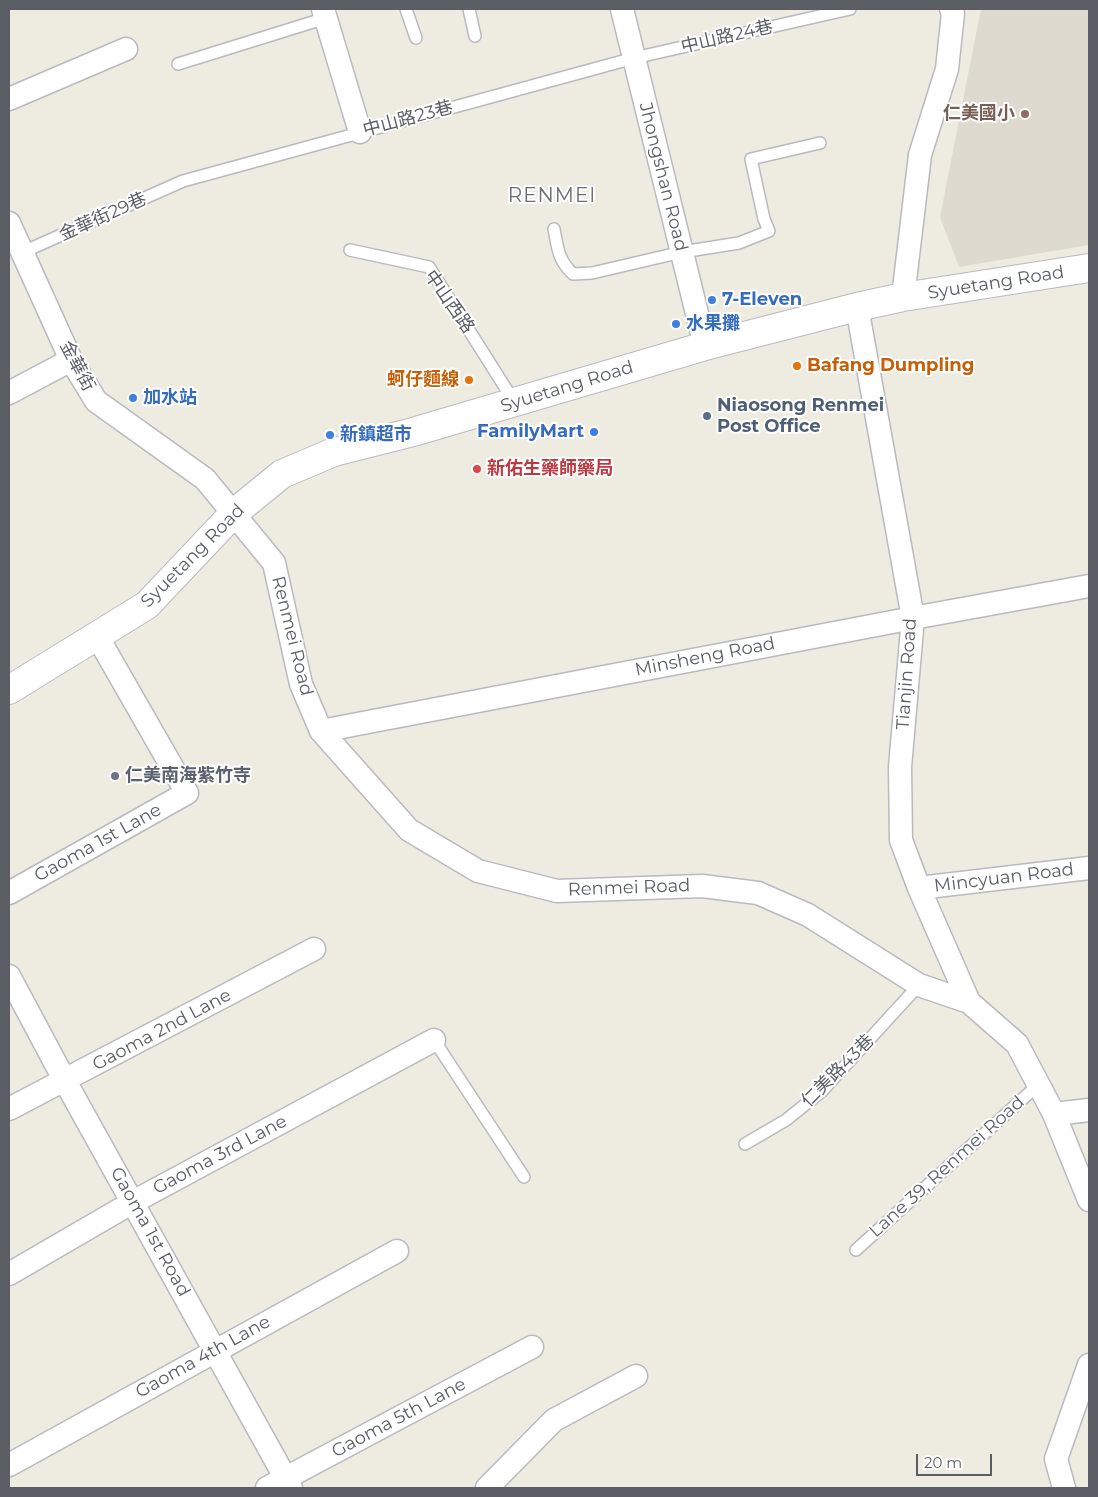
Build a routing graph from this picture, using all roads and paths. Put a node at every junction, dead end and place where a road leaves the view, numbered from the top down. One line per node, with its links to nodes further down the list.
1 (406, 9): 8 (lane)
2 (468, 9): 7 (lane)
3 (622, 9): 10 (street, Jhongshan Road)
4 (850, 9): 10 (lane, 中山路24巷)
5 (951, 9): 22 (street, Syuetang Road)
6 (324, 13): 11 (lane); 13 (street)
7 (475, 36)
8 (416, 38)
9 (126, 49): 12 (street)
10 (634, 58): 13 (lane, 中山路23巷); 20 (street, Jhongshan Road)
11 (178, 64)
12 (9, 99)
13 (360, 132): 15 (lane, 中山路23巷)
14 (820, 143): 20 (lane)
15 (183, 181): 19 (lane, 金華街29巷)
16 (9, 223): 19 (street, 金華街)
17 (554, 229): 20 (lane)
18 (350, 250): 27 (lane, 中山西路)
19 (23, 252): 25 (street, 金華街)
20 (682, 252): 24 (street, Jhongshan Road)
21 (1089, 268): 22 (street, Syuetang Road)
22 (903, 297): 23 (street, Syuetang Road)
23 (858, 307): 24 (street, Syuetang Road); 30 (street, Tianjin Road)
24 (705, 346): 27 (street, Syuetang Road)
25 (71, 360): 26 (street); 28 (street, 金華街)
26 (9, 393)
27 (515, 403): 28 (street, Syuetang Road)
28 (234, 513): 31 (street, Syuetang Road); 33 (street, Renmei Road)
29 (1089, 586): 30 (street, Minsheng Road)
30 (913, 618): 33 (street, Minsheng Road); 35 (street, Tianjin Road)
31 (97, 636): 32 (street, Syuetang Road); 36 (street, Gaoma 1st Lane)
32 (9, 690)
33 (321, 731): 39 (street, Renmei Road)
34 (1089, 868): 35 (street, Mincyuan Road)
35 (919, 888): 40 (street, Tianjin Road)
36 (9, 893)
37 (314, 949): 42 (street, Gaoma 2nd Lane)
38 (9, 976): 42 (street, Gaoma 1st Road)
39 (919, 986): 40 (street, Renmei Road); 47 (lane, 仁美路43巷)
40 (969, 1002): 43 (street, Renmei Road)
41 (434, 1040): 48 (lane); 50 (street, Gaoma 3rd Lane)
42 (65, 1081): 44 (street, Gaoma 2nd Lane); 50 (street, Gaoma 1st Road)
43 (1038, 1085): 46 (street, Renmei Road); 51 (lane, Lane 39, Renmei Road)
44 (9, 1109)
45 (1089, 1110): 46 (street)
46 (1054, 1114): 49 (street, Renmei Road)
47 (745, 1144)
48 (524, 1177)
49 (1089, 1200)
50 (133, 1202): 53 (street, Gaoma 3rd Lane); 55 (street, Gaoma 1st Road)
51 (856, 1250)
52 (397, 1251): 55 (street, Gaoma 4th Lane)
53 (9, 1274)
54 (532, 1348): 59 (street, Gaoma 5th Lane)
55 (215, 1350): 58 (street, Gaoma 4th Lane); 59 (street, Gaoma 1st Road)
56 (1089, 1365): 61 (street)
57 (636, 1376): 60 (street)
58 (9, 1465)
59 (281, 1485)
60 (487, 1488)
61 (1064, 1488)

